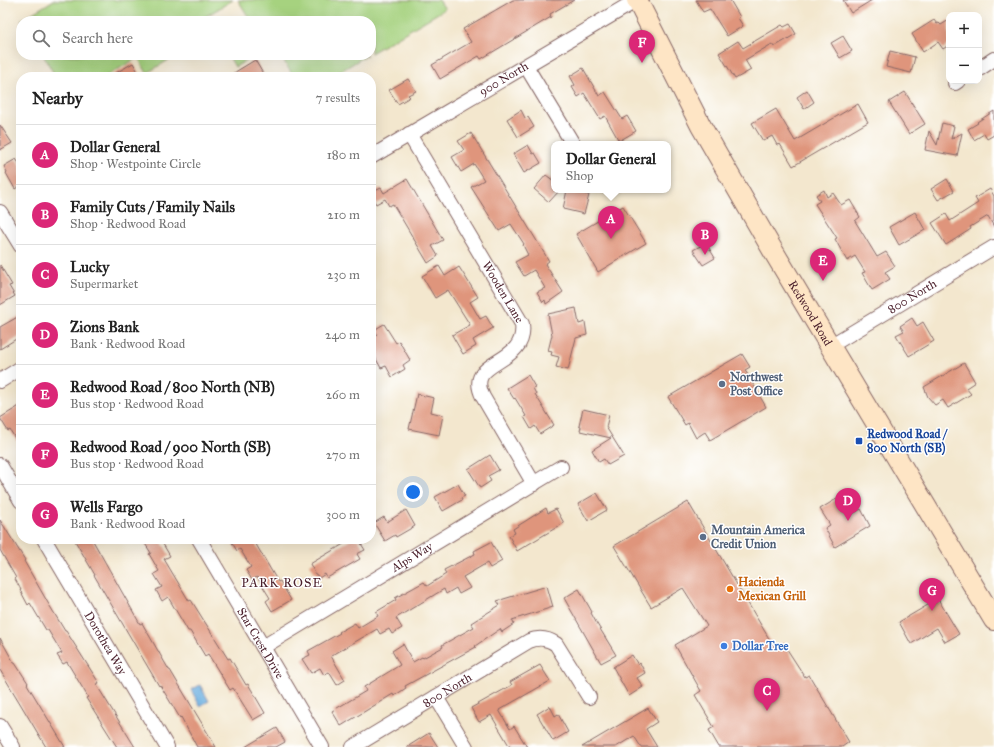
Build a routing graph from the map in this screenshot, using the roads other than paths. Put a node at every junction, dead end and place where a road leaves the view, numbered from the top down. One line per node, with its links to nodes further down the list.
1 (637, 0): 3 (street, 900 North); 11 (main road, Redwood Road)
2 (994, 59): 4 (street)
3 (526, 66): 5 (street, 900 North); 6 (street)
4 (982, 66)
5 (409, 134): 7 (street, 900 North); 16 (street, Wooden Lane)
6 (571, 141)
7 (376, 154)
8 (0, 212): 9 (street)
9 (16, 238)
10 (994, 247): 11 (street, 800 North)
11 (830, 346): 20 (main road, Redwood Road)
12 (16, 371): 13 (street)
13 (0, 381)
14 (0, 465): 17 (street)
15 (561, 467): 16 (street, Alps Way)
16 (534, 484): 21 (street, Alps Way)
17 (16, 492)
18 (47, 544): 26 (street, Dorothea Way)
19 (202, 544): 21 (street, Star Crest Drive)
20 (994, 620)
21 (263, 647): 27 (street, Star Crest Drive)
22 (436, 697): 23 (street, 800 North); 28 (street, 800 North); 29 (street)
23 (589, 697)
24 (0, 726): 25 (street)
25 (12, 747)
26 (167, 747)
27 (322, 747)
28 (353, 747)
29 (466, 747)

